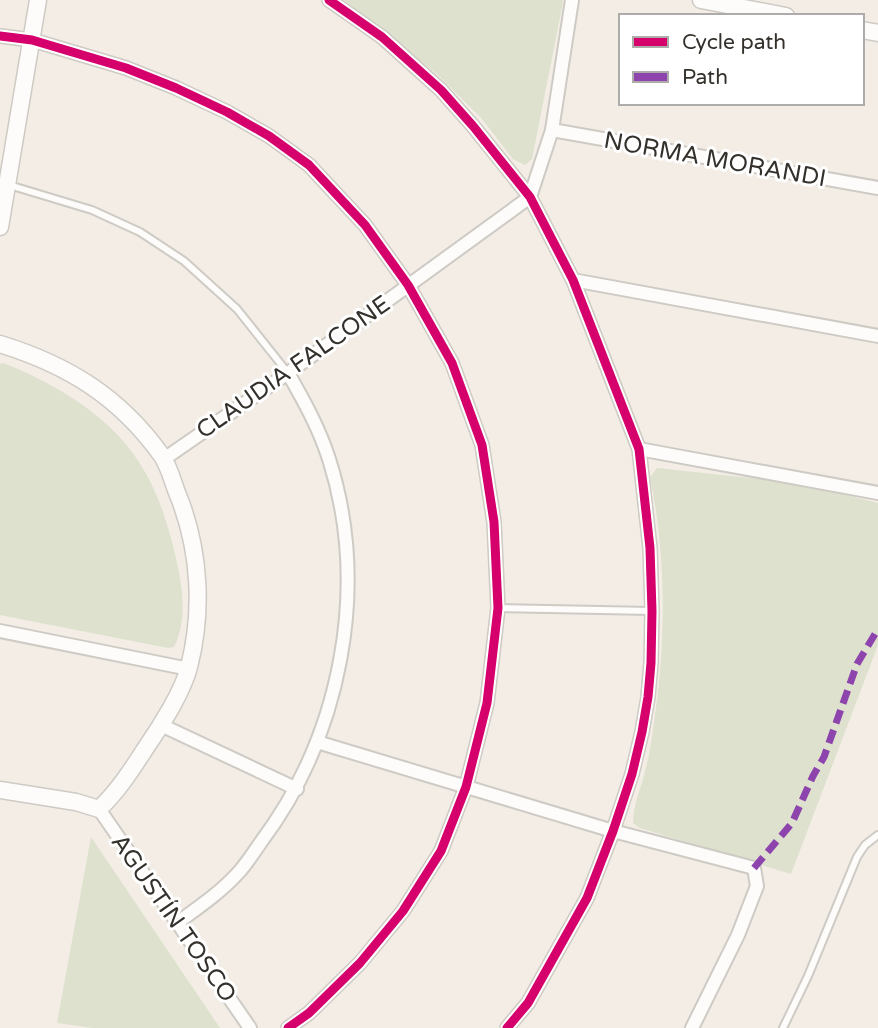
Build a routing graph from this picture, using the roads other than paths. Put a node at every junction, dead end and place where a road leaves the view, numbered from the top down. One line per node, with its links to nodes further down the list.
1 (38, 0): 7 (street)
2 (329, 0): 11 (street)
3 (572, 0): 8 (street)
4 (701, 0): 5 (street)
5 (775, 14)
6 (0, 36): 7 (street)
7 (32, 40): 9 (street); 14 (street)
8 (552, 130): 10 (street, NORMA MORANDI); 11 (street)
9 (4, 184): 12 (street); 17 (lane)
10 (878, 188)
11 (530, 197): 13 (street); 14 (street, CLAUDIA FALCONE)
12 (0, 227)
13 (573, 280): 15 (street); 18 (street)
14 (408, 285): 17 (street, CLAUDIA FALCONE); 21 (street)
15 (878, 336)
16 (0, 344): 19 (street)
17 (288, 373): 19 (street, CLAUDIA FALCONE); 26 (street)
18 (639, 449): 20 (street); 22 (street)
19 (164, 459): 24 (street)
20 (878, 493)
21 (498, 608): 22 (lane); 27 (street)
22 (652, 611): 31 (street)
23 (0, 631): 24 (street)
24 (189, 669): 25 (street)
25 (161, 725): 28 (street); 30 (street)
26 (317, 742): 27 (street); 28 (street)
27 (466, 787): 31 (street); 35 (street)
28 (297, 789): 33 (street)
29 (0, 790): 30 (street)
30 (99, 809): 33 (street, AGUSTÍN TOSCO)
31 (613, 831): 36 (street); 37 (street)
32 (878, 835): 38 (lane)
33 (177, 923): 34 (street, AGUSTÍN TOSCO)
34 (250, 1028)
35 (288, 1028)
36 (507, 1028)
37 (692, 1028)
38 (783, 1028)

